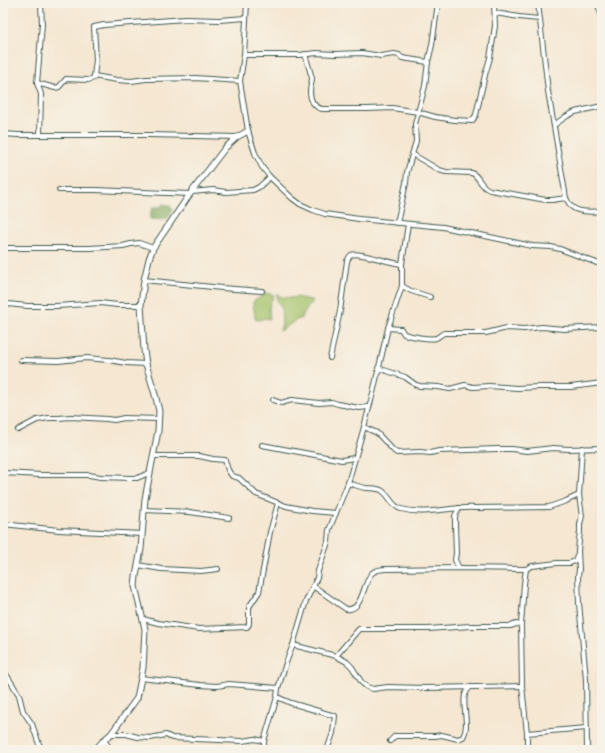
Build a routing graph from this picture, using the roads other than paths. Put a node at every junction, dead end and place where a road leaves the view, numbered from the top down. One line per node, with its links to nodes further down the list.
1 (41, 3): 16 (street)
2 (247, 3): 8 (street)
3 (438, 3): 13 (street)
4 (494, 3): 7 (street)
5 (538, 3): 9 (street)
6 (597, 3): 10 (street)
7 (494, 13): 9 (street); 18 (street)
8 (246, 18): 12 (street); 14 (street)
9 (539, 19): 19 (street)
10 (602, 24)
11 (305, 54): 12 (street); 13 (street); 18 (street)
12 (244, 55): 15 (street)
13 (428, 62): 18 (street)
14 (94, 76): 15 (street); 16 (street)
15 (240, 81): 20 (street)
16 (37, 83): 22 (street)
17 (602, 106): 19 (street)
18 (418, 114): 24 (street)
19 (554, 125): 28 (street)
20 (248, 130): 23 (street); 25 (street)
21 (3, 134): 22 (street)
22 (40, 135): 23 (street)
23 (237, 137): 27 (street)
24 (412, 154): 28 (street); 30 (street)
25 (270, 177): 27 (street); 30 (street)
26 (59, 190): 27 (street)
27 (191, 193): 33 (street)
28 (566, 198): 29 (street)
29 (602, 212)
30 (397, 223): 31 (street)
31 (408, 224): 34 (street); 35 (street)
32 (3, 248): 33 (street)
33 (153, 248): 36 (street)
34 (402, 264): 37 (street); 44 (street)
35 (602, 265)
36 (144, 280): 38 (street); 41 (street)
37 (402, 286): 39 (street); 43 (street)
38 (262, 291)
39 (430, 297)
40 (3, 302): 41 (street)
41 (141, 306): 46 (street)
42 (602, 327): 43 (street)
43 (388, 328): 47 (street)
44 (330, 358)
45 (21, 360): 46 (street)
46 (146, 364): 51 (street)
47 (378, 368): 48 (street); 50 (street)
48 (602, 383)
49 (273, 400): 50 (street)
50 (368, 407): 52 (street)
51 (159, 419): 53 (street); 57 (street)
52 (364, 427): 55 (street); 58 (street)
53 (18, 430)
54 (262, 445): 58 (street)
55 (582, 448): 56 (street); 62 (street)
56 (602, 448)
57 (153, 456): 60 (street); 63 (street)
58 (354, 458): 61 (street)
59 (3, 473): 60 (street)
60 (149, 473): 65 (street)
61 (348, 483): 64 (street); 66 (street)
62 (579, 495): 64 (street); 70 (street)
63 (278, 503): 66 (street); 80 (street)
64 (459, 508): 71 (street)
65 (144, 510): 67 (street); 69 (street)
66 (336, 513): 79 (street)
67 (229, 518)
68 (3, 524): 69 (street)
69 (142, 534): 73 (street)
70 (578, 551): 72 (street); 78 (street)
71 (456, 560): 75 (street); 76 (street)
72 (570, 564): 77 (street); 78 (street)
73 (138, 565): 74 (street); 80 (street)
74 (218, 568)
75 (446, 568): 76 (street); 79 (street)
76 (459, 568): 77 (street)
77 (526, 569): 81 (street)
78 (579, 570): 90 (street)
79 (313, 586): 82 (street)
80 (143, 619): 85 (street)
81 (521, 625): 83 (street); 86 (street)
82 (293, 645): 83 (street); 88 (street)
83 (336, 656): 87 (street)
84 (3, 669): 96 (street)
85 (141, 678): 88 (street); 91 (street)
86 (522, 686): 87 (street); 92 (street)
87 (470, 687): 95 (street)
88 (278, 688): 89 (street)
89 (277, 697): 94 (street); 100 (street)
90 (587, 728): 92 (street); 102 (street)
91 (111, 734): 93 (street); 94 (street)
92 (527, 734): 101 (street)
93 (104, 740): 97 (street); 98 (street)
94 (264, 741): 99 (street)
95 (390, 741)
96 (41, 750)
97 (95, 750)
98 (111, 750)
99 (264, 750)
100 (327, 750)
101 (527, 750)
102 (587, 750)

